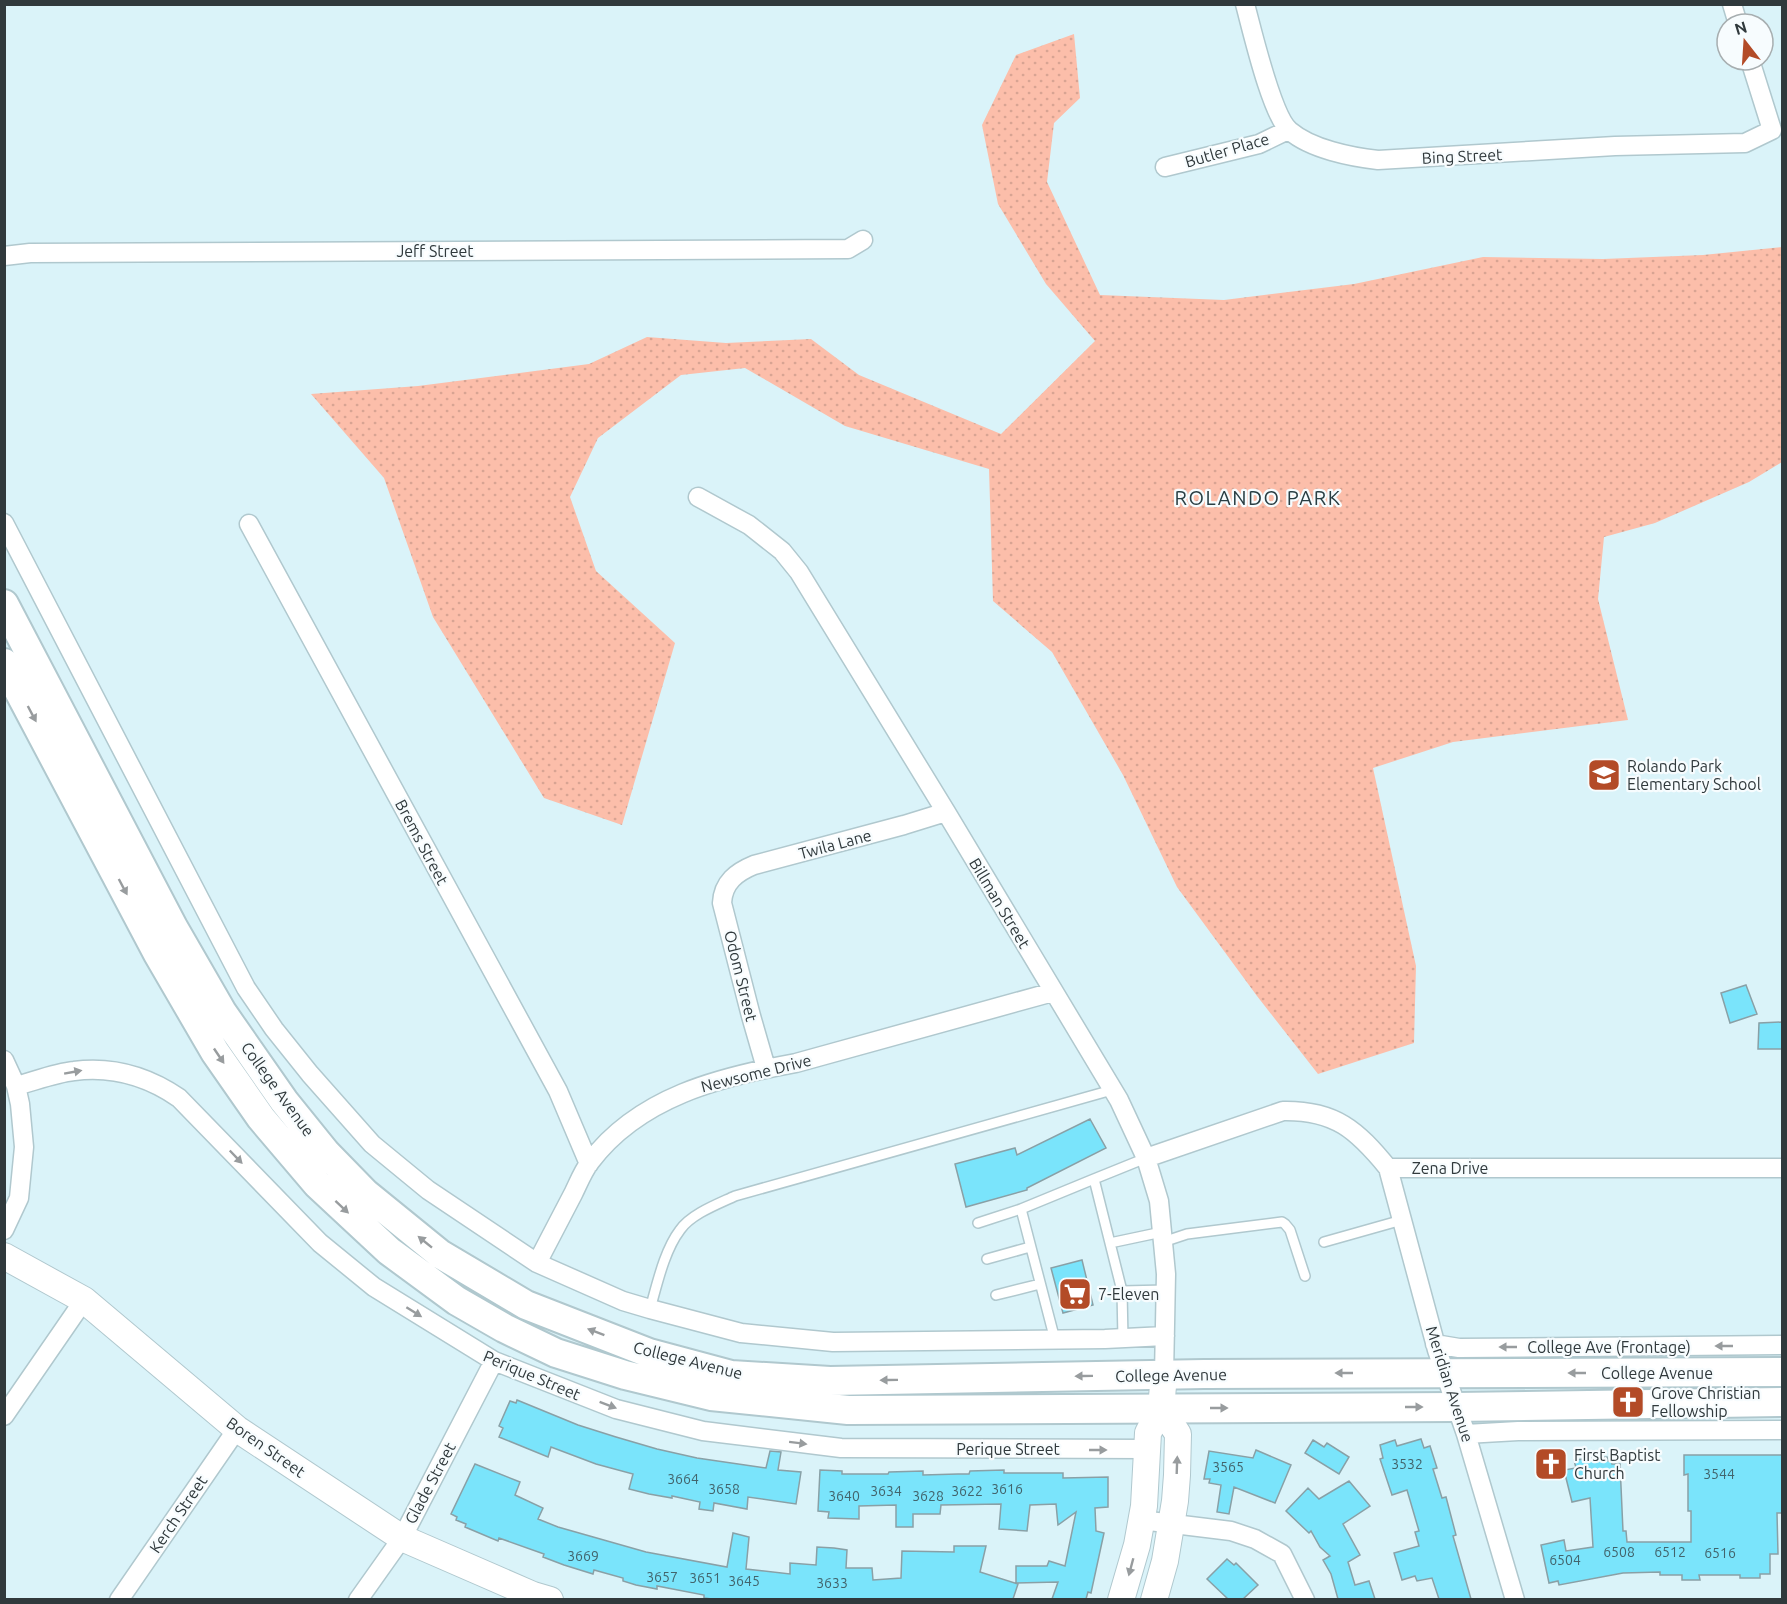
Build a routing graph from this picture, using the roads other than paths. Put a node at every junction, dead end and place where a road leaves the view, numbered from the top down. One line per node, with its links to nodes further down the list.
1 (1245, 4): 3 (street)
2 (1754, 72): 3 (street, Bing Street)
3 (1288, 130): 4 (street, Butler Place)
4 (1165, 167)
5 (863, 240): 6 (street, Jeff Street)
6 (4, 256)
7 (698, 497): 12 (street, Billman Street)
8 (4, 524): 34 (street)
9 (249, 524): 20 (street, Brems Street)
10 (4, 604): 50 (main road, College Avenue, one-way to 10)
11 (4, 663): 53 (main road, College Avenue, one-way to 53)
12 (946, 812): 13 (street, Twila Lane); 14 (street, Billman Street)
13 (727, 883): 16 (street, Odom Street)
14 (1053, 992): 16 (street, Newsome Drive); 18 (street, Billman Street)
15 (4, 1060): 17 (street)
16 (766, 1068): 20 (street, Newsome Drive)
17 (16, 1086): 27 (street); 47 (street, Perique Street, one-way to 47)
18 (1112, 1090): 19 (street, Billman Street); 41 (lane)
19 (1146, 1158): 21 (street, Zena Drive); 23 (lane); 28 (street, Billman Street)
20 (589, 1164): 34 (street, Newsome Drive)
21 (1388, 1168): 22 (street, Zena Drive); 25 (street, Meridian Avenue)
22 (1782, 1168)
23 (1094, 1179): 24 (lane); 30 (lane)
24 (1021, 1209): 26 (lane); 31 (lane)
25 (1402, 1220): 29 (lane); 45 (street, Meridian Avenue)
26 (978, 1222)
27 (4, 1230)
28 (1163, 1237): 30 (lane); 35 (lane); 37 (street, Billman Street)
29 (1324, 1242)
30 (1110, 1243): 38 (lane)
31 (1030, 1247): 33 (lane); 36 (lane)
32 (4, 1256): 40 (street, Boren Street)
33 (987, 1259)
34 (537, 1263): 41 (street)
35 (1305, 1276)
36 (1040, 1284): 39 (lane); 44 (lane)
37 (1166, 1290): 38 (lane); 42 (street, Billman Street)
38 (1122, 1291): 43 (lane)
39 (996, 1295)
40 (84, 1300): 54 (street); 55 (street, Boren Street)
41 (650, 1309): 44 (street)
42 (1165, 1336): 43 (street); 50 (street, Billman Street)
43 (1123, 1338): 44 (street)
44 (1055, 1340)
45 (1435, 1344): 46 (street, College Ave (Frontage), one-way to 45); 49 (street, Meridian Avenue)
46 (1782, 1345)
47 (494, 1361): 58 (street, Perique Street, one-way to 58); 61 (street, Glade Street)
48 (1782, 1372): 49 (main road, College Avenue, one-way to 49)
49 (1444, 1373): 50 (main road, College Avenue, one-way to 50); 52 (street, Meridian Avenue)
50 (1164, 1375): 53 (street)
51 (1782, 1402): 52 (main road, College Avenue)
52 (1456, 1407): 53 (main road, College Avenue, one-way to 52); 57 (street, Meridian Avenue)
53 (1161, 1408): 58 (street); 60 (street, one-way to 53)
54 (4, 1416)
55 (237, 1429): 61 (street, Boren Street); 62 (street, Kerch Street)
56 (1782, 1430): 57 (street)
57 (1466, 1434): 68 (street, Meridian Avenue)
58 (1147, 1449): 59 (street)
59 (1141, 1520): 60 (street); 65 (street, one-way to 65)
60 (1171, 1523): 66 (street); 67 (street)
61 (402, 1538): 63 (street, Glade Street); 64 (street, Boren Street)
62 (119, 1599)
63 (358, 1599)
64 (550, 1599)
65 (1121, 1599)
66 (1154, 1599)
67 (1305, 1599)
68 (1515, 1599)

